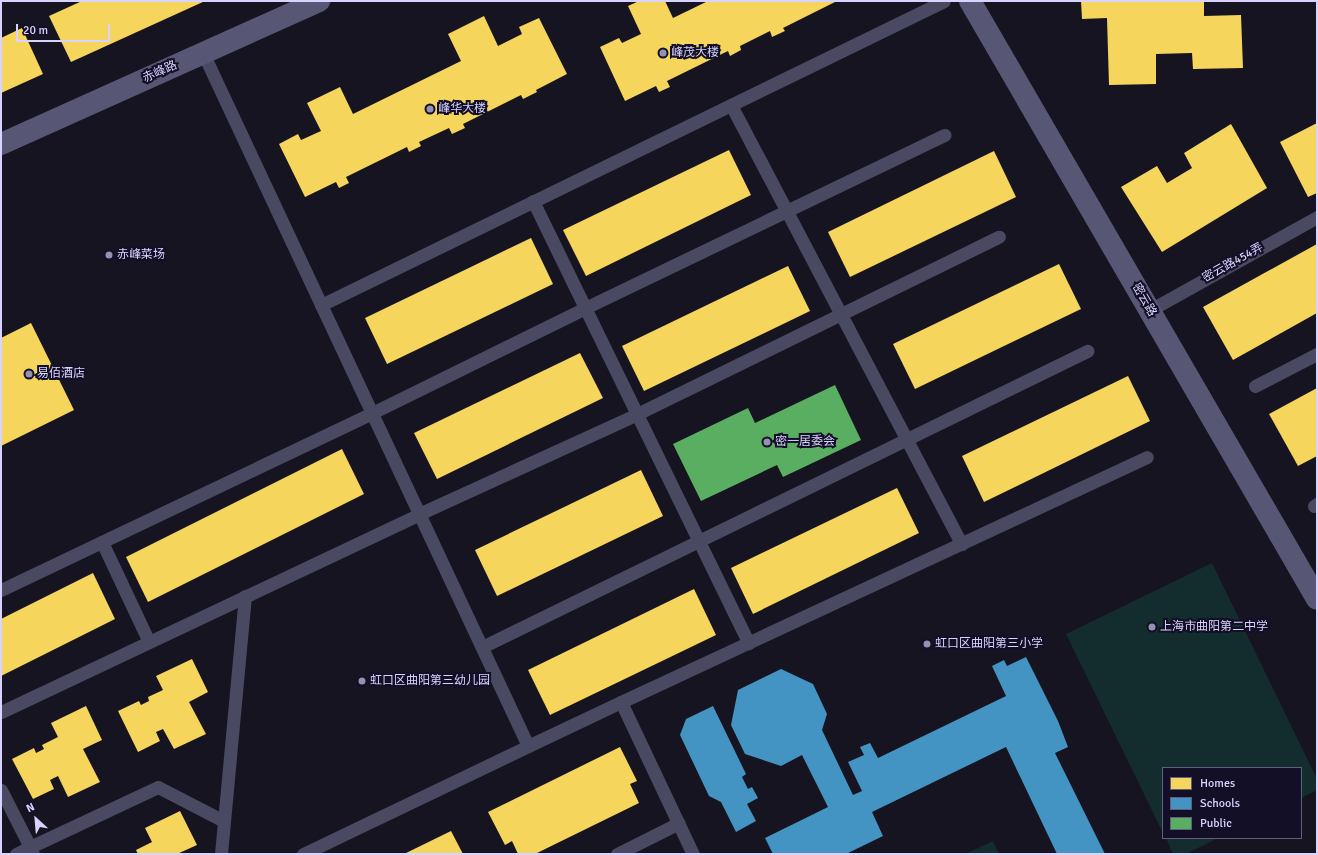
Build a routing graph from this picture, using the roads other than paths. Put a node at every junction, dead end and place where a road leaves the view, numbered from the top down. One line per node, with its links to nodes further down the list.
1 (317, 1): 4 (street, 赤峰路)
2 (944, 1): 5 (lane)
3 (970, 1): 14 (street, 密云路)
4 (203, 53): 7 (street, 赤峰路); 12 (lane)
5 (731, 105): 8 (lane); 9 (lane)
6 (945, 135): 9 (lane)
7 (1, 144)
8 (533, 201): 12 (lane); 13 (lane)
9 (787, 210): 13 (lane); 15 (lane)
10 (1317, 217): 14 (lane, 密云路454弄)
11 (998, 237): 15 (lane)
12 (321, 305): 19 (lane)
13 (585, 308): 19 (lane); 20 (lane)
14 (1150, 310): 29 (street, 密云路)
15 (841, 315): 20 (lane); 21 (lane)
16 (1087, 351): 21 (lane)
17 (1317, 354): 18 (lane)
18 (1255, 386)
19 (372, 413): 23 (lane); 25 (lane)
20 (637, 414): 23 (lane); 24 (lane)
21 (906, 440): 24 (lane); 26 (lane)
22 (1147, 458): 26 (lane)
23 (419, 514): 28 (lane); 32 (lane)
24 (699, 540): 31 (lane); 32 (lane)
25 (102, 542): 27 (lane); 30 (lane)
26 (961, 544): 31 (lane)
27 (1, 590)
28 (245, 596): 30 (lane); 37 (lane)
29 (1317, 599)
30 (149, 642): 34 (lane)
31 (749, 643): 33 (lane)
32 (482, 646): 35 (lane)
33 (621, 702): 35 (lane); 38 (lane)
34 (1, 712)
35 (528, 746): 42 (lane)
36 (1, 790): 39 (lane)
37 (224, 821): 39 (lane); 41 (lane)
38 (679, 823): 43 (lane); 44 (lane)
39 (31, 851): 40 (lane)
40 (16, 854)
41 (221, 854)
42 (304, 854)
43 (617, 854)
44 (693, 854)

